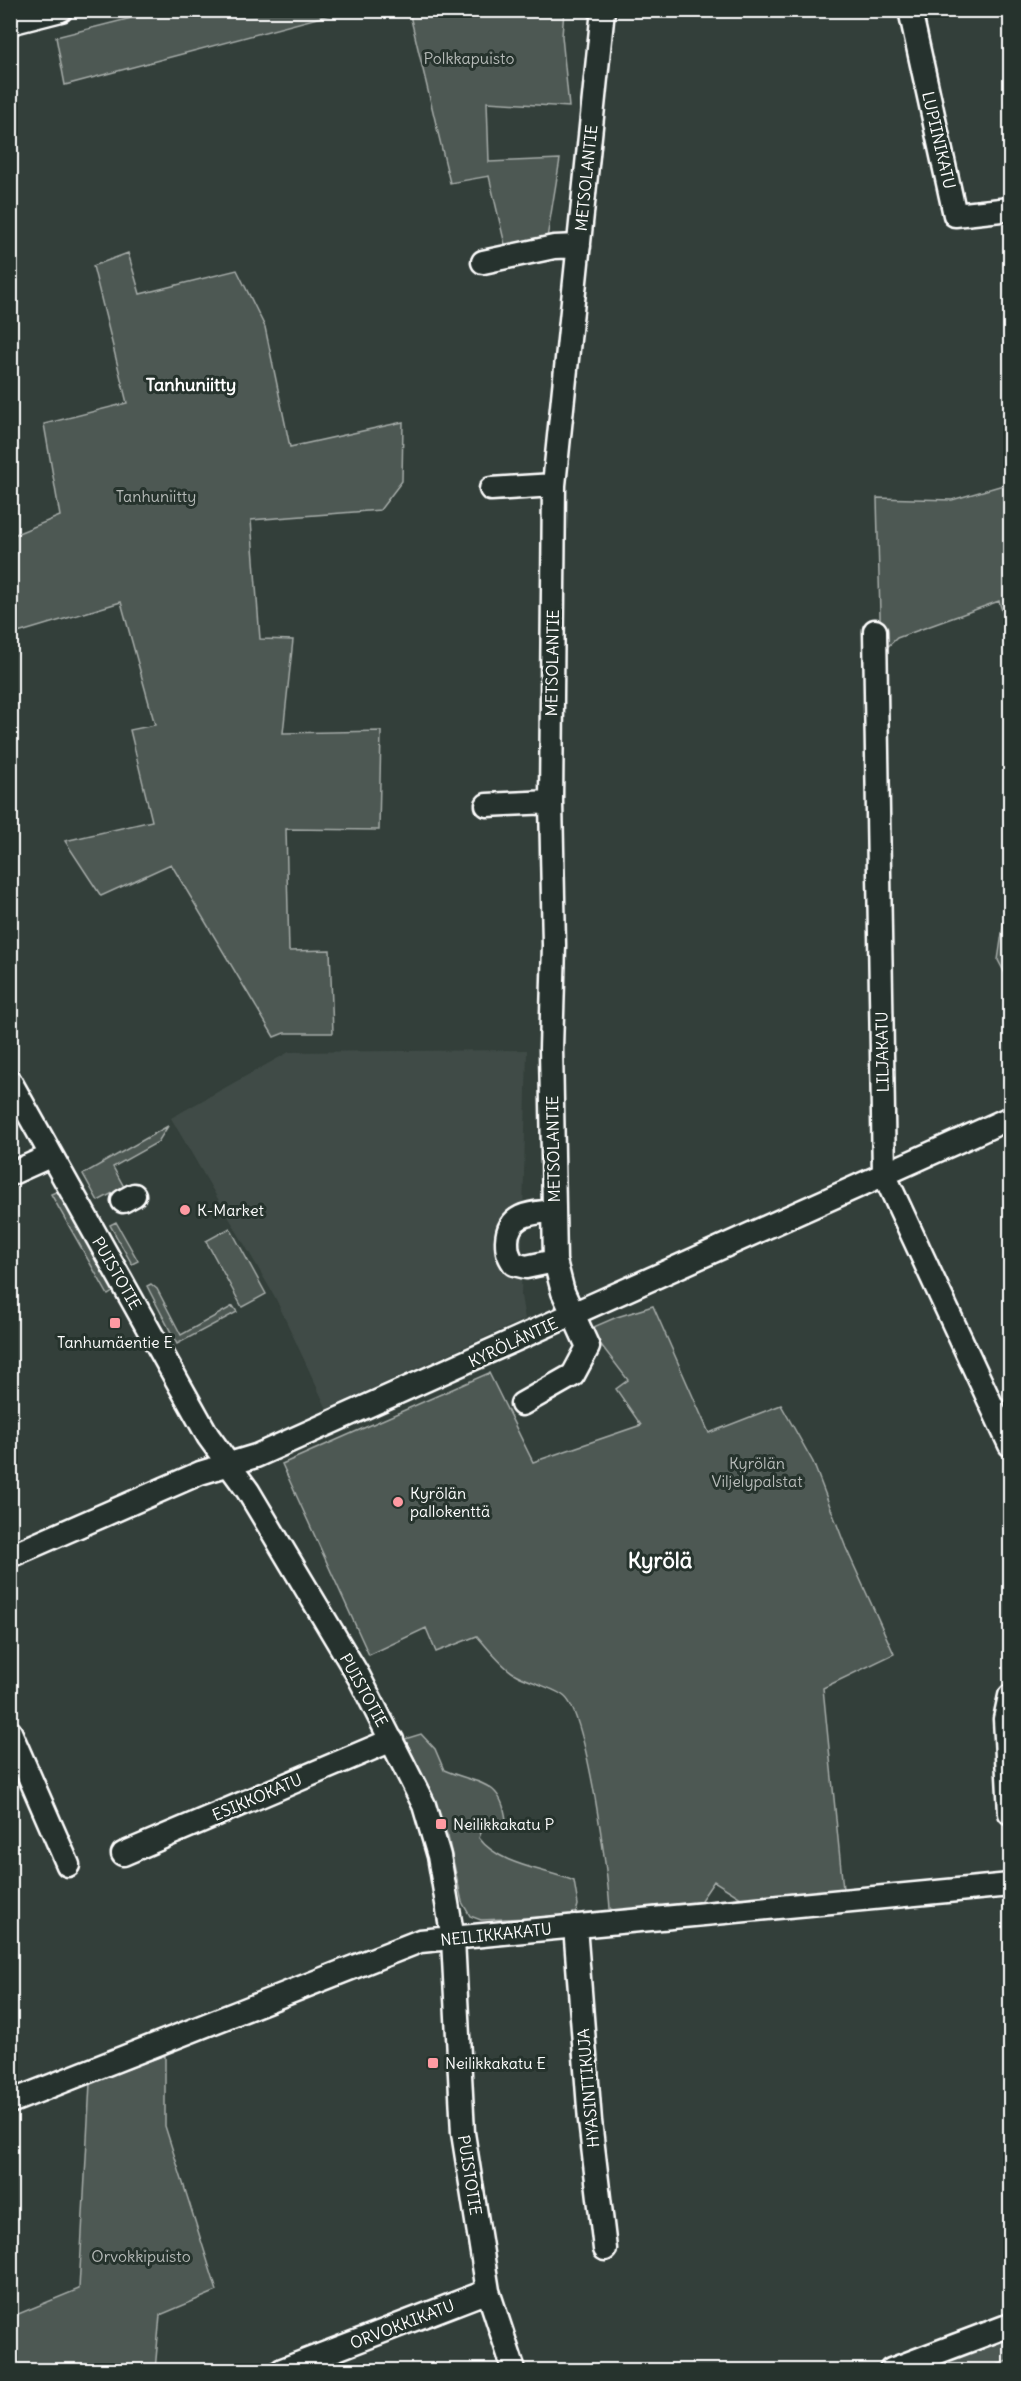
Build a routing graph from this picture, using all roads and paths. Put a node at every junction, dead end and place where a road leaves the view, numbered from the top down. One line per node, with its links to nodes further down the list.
1 (61, 10): 4 (street)
2 (603, 10): 6 (street, METSOLANTIE)
3 (910, 10): 5 (street, LUPIINIKATU)
4 (11, 21)
5 (1011, 208)
6 (579, 246): 7 (street); 8 (street, METSOLANTIE)
7 (483, 262)
8 (554, 485): 9 (street); 11 (street, METSOLANTIE)
9 (491, 489)
10 (875, 631): 17 (street, LILJAKATU)
11 (551, 802): 12 (street); 18 (street, METSOLANTIE)
12 (487, 805)
13 (10, 1081): 15 (street, PUISTOTIE)
14 (1011, 1118): 17 (street, KYRÖLÄNTIE)
15 (50, 1156): 16 (street); 23 (street, PUISTOTIE)
16 (10, 1174)
17 (884, 1174): 20 (street, KYRÖLÄNTIE); 22 (street, LILJAKATU)
18 (554, 1211): 19 (street, METSOLANTIE); 19 (street)
19 (555, 1260): 20 (street, METSOLANTIE)
20 (575, 1313): 21 (street, METSOLANTIE); 23 (street, KYRÖLÄNTIE)
21 (522, 1404)
22 (1011, 1445)
23 (228, 1466): 24 (street, KYRÖLÄNTIE); 27 (street, PUISTOTIE)
24 (10, 1556)
25 (1011, 1696): 28 (street)
26 (10, 1732): 30 (street)
27 (392, 1740): 29 (street, ESIKKOKATU); 33 (street, PUISTOTIE)
28 (1011, 1813)
29 (123, 1854)
30 (68, 1865)
31 (1011, 1885): 32 (street, NEILIKKAKATU)
32 (576, 1926): 33 (street, NEILIKKAKATU); 35 (street, HYASINTTIKUJA)
33 (453, 1939): 34 (street, NEILIKKAKATU); 36 (street, PUISTOTIE)
34 (10, 2102)
35 (605, 2249)
36 (488, 2291): 38 (street, ORVOKKIKATU); 39 (street, PUISTOTIE)
37 (1011, 2325): 40 (street)
38 (282, 2370)
39 (514, 2370)
40 (891, 2370)

